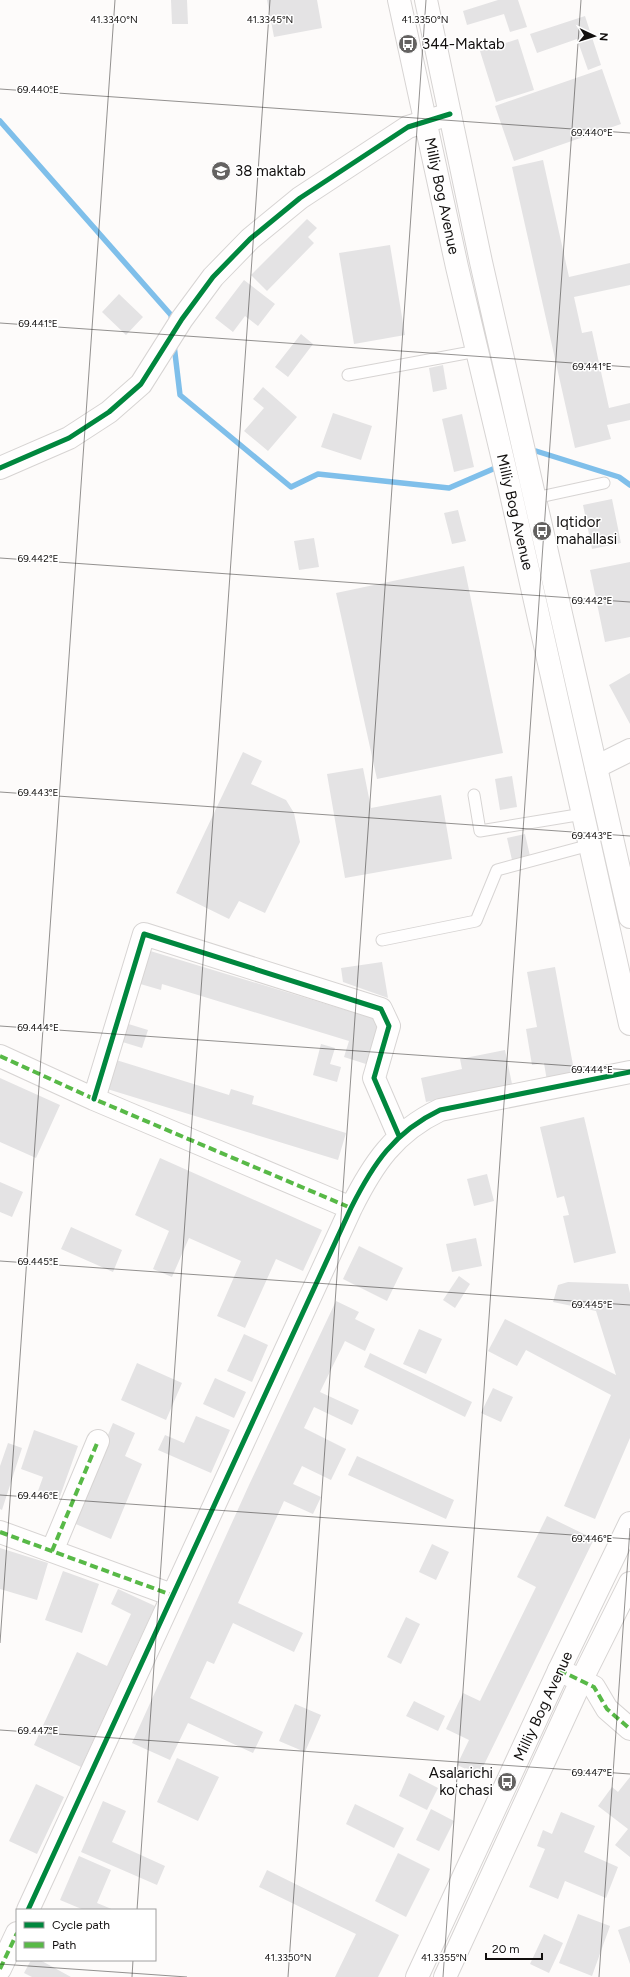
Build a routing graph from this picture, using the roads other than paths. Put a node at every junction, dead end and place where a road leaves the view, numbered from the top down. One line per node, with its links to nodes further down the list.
1 (400, 0): 4 (street, Milliy Bog Avenue)
2 (426, 0): 3 (street, Milliy Bog Avenue)
3 (450, 114): 4 (street); 5 (street, Milliy Bog Avenue)
4 (426, 120): 6 (street, Milliy Bog Avenue); 9 (street)
5 (481, 262): 6 (street); 11 (street, Milliy Bog Avenue)
6 (457, 267): 7 (street, Milliy Bog Avenue)
7 (477, 351): 8 (lane); 15 (street, Milliy Bog Avenue)
8 (348, 375)
9 (0, 468)
10 (604, 483): 11 (lane)
11 (533, 488): 13 (street, Milliy Bog Avenue)
12 (630, 750): 13 (street)
13 (596, 767): 17 (street, Milliy Bog Avenue)
14 (474, 795): 15 (lane)
15 (583, 814): 16 (street, Milliy Bog Avenue)
16 (590, 845): 18 (lane); 19 (street, Milliy Bog Avenue)
17 (630, 917)
18 (382, 940)
19 (630, 1024)
20 (0, 1056): 22 (street)
21 (630, 1072): 23 (street)
22 (94, 1099): 23 (street); 24 (street)
23 (399, 1136): 24 (street)
24 (351, 1208): 30 (street)
25 (98, 1441): 28 (street)
26 (630, 1523): 31 (street, Milliy Bog Avenue)
27 (0, 1532): 28 (street)
28 (52, 1551): 30 (street)
29 (630, 1583): 32 (street, Milliy Bog Avenue)
30 (172, 1595): 34 (street)
31 (559, 1670): 32 (street); 36 (street, Milliy Bog Avenue)
32 (581, 1681): 33 (street); 37 (street, Milliy Bog Avenue)
33 (630, 1729)
34 (28, 1909)
35 (16, 1935): 38 (street)
36 (435, 1936): 37 (street); 39 (street, Milliy Bog Avenue)
37 (458, 1947): 40 (street, Milliy Bog Avenue)
38 (3, 1957)
39 (417, 1977)
40 (444, 1977)

